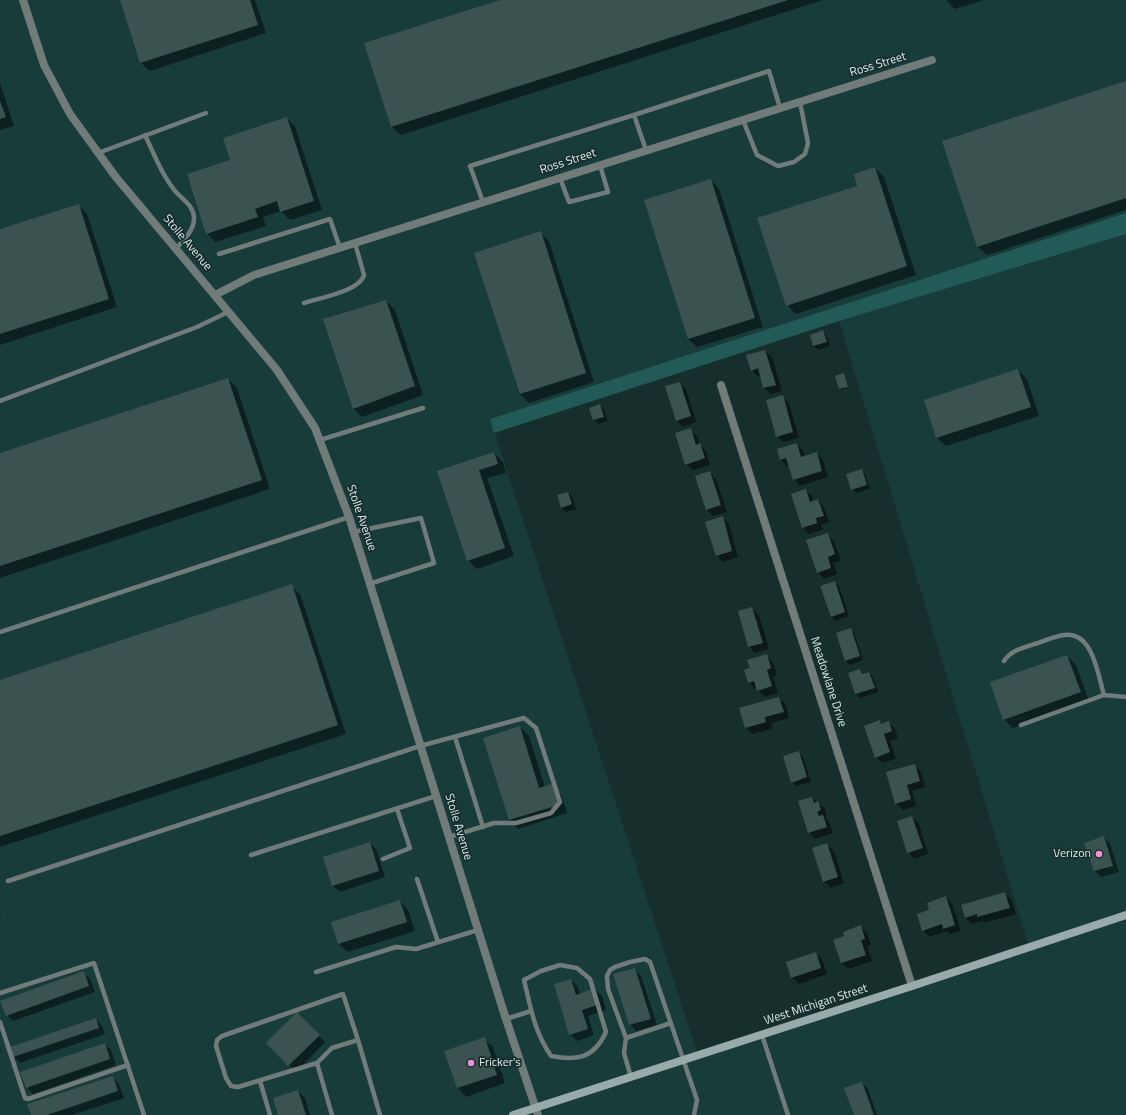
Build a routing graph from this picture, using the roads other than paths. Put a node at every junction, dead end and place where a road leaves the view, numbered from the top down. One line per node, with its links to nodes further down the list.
1 (23, 0): 10 (street, Stolle Avenue)
2 (932, 60): 3 (street, Ross Street)
3 (800, 102): 4 (street, Ross Street); 7 (lane)
4 (780, 108): 6 (lane); 7 (street, Ross Street)
5 (206, 113): 8 (lane)
6 (634, 115): 9 (lane); 13 (lane)
7 (743, 120): 9 (street, Ross Street)
8 (145, 136): 10 (lane); 15 (lane)
9 (646, 150): 11 (street, Ross Street)
10 (98, 153): 15 (street, Stolle Avenue)
11 (600, 165): 12 (street, Ross Street); 12 (lane)
12 (560, 178): 13 (street, Ross Street)
13 (483, 202): 14 (street, Ross Street)
14 (355, 243): 16 (street, Ross Street); 19 (lane)
15 (176, 248): 18 (street, Stolle Avenue)
16 (340, 248): 17 (lane); 18 (street, Ross Street)
17 (219, 254)
18 (215, 295): 20 (street, Stolle Avenue)
19 (304, 303)
20 (228, 312): 22 (lane); 24 (street, Stolle Avenue)
21 (721, 385): 47 (street, Meadowlane Drive)
22 (0, 401)
23 (423, 408): 24 (lane)
24 (320, 440): 25 (street, Stolle Avenue)
25 (349, 517): 26 (street, Stolle Avenue); 28 (lane)
26 (353, 532): 27 (street, Stolle Avenue); 27 (lane)
27 (369, 584): 34 (street, Stolle Avenue)
28 (0, 632)
29 (1004, 661): 30 (lane)
30 (1104, 696): 31 (lane); 32 (lane)
31 (1126, 697)
32 (1021, 725)
33 (455, 736): 34 (lane); 37 (lane); 37 (lane)
34 (420, 746): 35 (street, Stolle Avenue); 42 (lane)
35 (436, 796): 36 (lane); 38 (street, Stolle Avenue)
36 (397, 809): 39 (lane); 40 (lane)
37 (483, 827): 38 (lane)
38 (448, 837): 44 (street, Stolle Avenue)
39 (251, 855)
40 (383, 859)
41 (417, 879): 45 (lane)
42 (8, 881)
43 (1126, 915): 47 (main road, West Michigan Street)
44 (478, 930): 45 (lane); 50 (street, Stolle Avenue)
45 (438, 942): 46 (lane)
46 (316, 972)
47 (912, 986): 53 (main road, West Michigan Street)
48 (0, 993): 58 (lane)
49 (531, 1011): 49 (lane); 50 (lane)
50 (506, 1019): 61 (street, Stolle Avenue)
51 (0, 1022): 58 (lane)
52 (671, 1023): 54 (lane); 54 (lane); 56 (lane)
53 (762, 1035): 56 (main road, West Michigan Street); 68 (lane)
54 (626, 1038): 59 (lane)
55 (358, 1040): 57 (lane); 60 (lane); 65 (lane)
56 (684, 1060): 59 (main road, West Michigan Street); 67 (lane)
57 (317, 1064): 60 (lane); 64 (lane)
58 (128, 1065): 62 (lane)
59 (630, 1077): 61 (main road, West Michigan Street)
60 (260, 1080): 63 (lane)
61 (537, 1111): 66 (main road, West Michigan Street)
62 (144, 1115)
63 (270, 1115)
64 (332, 1115)
65 (380, 1115)
66 (512, 1115)
67 (694, 1115)
68 (788, 1115)

